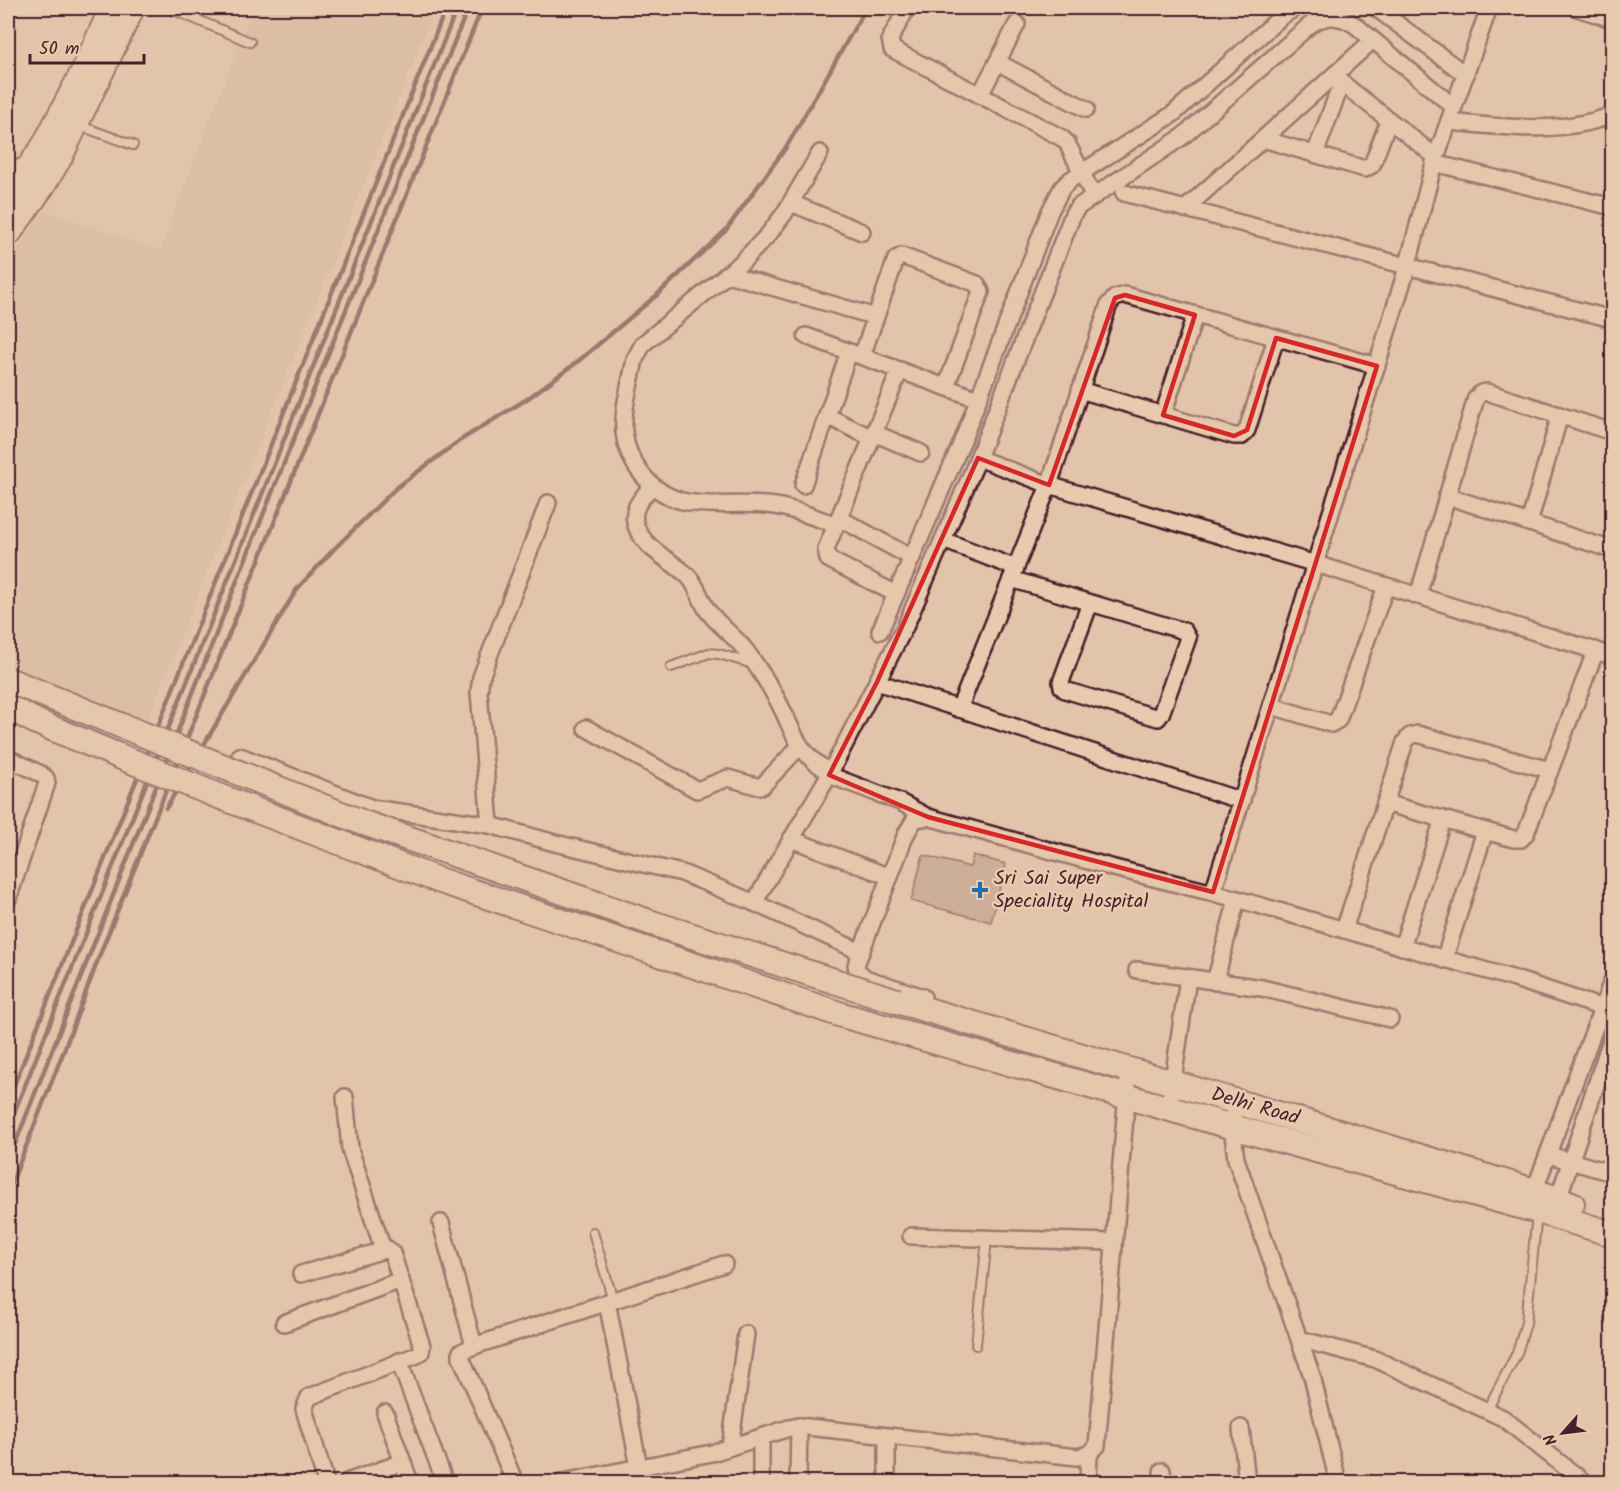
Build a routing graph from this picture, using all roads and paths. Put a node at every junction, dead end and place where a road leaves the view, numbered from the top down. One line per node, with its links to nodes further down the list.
1 (112, 8): 26 (main road)
2 (132, 8): 20 (main road)
3 (169, 8): 12 (lane)
4 (907, 8): 15 (street)
5 (1295, 8): 27 (street)
6 (1376, 8): 16 (street)
7 (1489, 8): 16 (street)
8 (1577, 8): 9 (street)
9 (1612, 19)
10 (1017, 24): 13 (street)
11 (1373, 40): 14 (street); 16 (street); 27 (street)
12 (250, 42)
13 (997, 62): 15 (street); 17 (street)
14 (1338, 79): 19 (street); 21 (street); 24 (street)
15 (980, 95): 27 (street)
16 (1457, 99): 18 (street); 25 (street)
17 (1086, 109)
18 (1612, 115)
19 (1389, 120): 24 (street); 25 (street)
20 (75, 124): 22 (lane); 34 (main road)
21 (1263, 139): 24 (street); 32 (street)
22 (133, 145)
23 (820, 153): 30 (street)
24 (1316, 154)
25 (1435, 160): 31 (street); 35 (street)
26 (17, 168): 29 (main road)
27 (1087, 184): 47 (street); 54 (street)
28 (1124, 193): 32 (street)
29 (8, 197)
30 (791, 203): 33 (street); 36 (street)
31 (1612, 207)
32 (1185, 208): 35 (street)
33 (862, 232)
34 (8, 234)
35 (1407, 268): 39 (street); 43 (street)
36 (727, 274): 38 (street); 57 (street)
37 (1195, 315): 41 (street); 46 (street); 48 (street)
38 (876, 317): 42 (street); 45 (street)
39 (1612, 319)
40 (806, 336): 42 (street)
41 (1276, 338): 43 (street); 48 (street)
42 (856, 354): 44 (street); 50 (street)
43 (1377, 366): 65 (street)
44 (900, 370): 45 (street); 52 (street)
45 (946, 387): 47 (street)
46 (1080, 390): 48 (street); 56 (street)
47 (978, 399): 54 (street)
48 (1163, 415)
49 (1560, 415): 51 (street); 58 (street); 61 (street)
50 (827, 416): 52 (street); 55 (street)
51 (1612, 432)
52 (873, 436): 53 (street); 60 (street)
53 (921, 453)
54 (967, 463): 56 (street); 62 (street); 64 (street)
55 (803, 485)
56 (1049, 485): 65 (street); 66 (street)
57 (652, 486): 60 (street); 74 (street)
58 (1447, 496): 61 (street); 69 (street)
59 (548, 503): 91 (street)
60 (837, 521): 64 (street); 68 (street)
61 (1529, 523): 63 (street)
62 (943, 540): 66 (street); 77 (street)
63 (1612, 550)
64 (912, 558): 68 (street)
65 (1316, 564): 67 (street); 78 (street)
66 (1013, 574): 70 (street); 80 (street)
67 (1386, 586): 69 (street); 78 (street)
68 (896, 594): 71 (street)
69 (1418, 596): 72 (street)
70 (1090, 603): 70 (street)
71 (880, 631)
72 (1596, 650): 73 (street); 86 (street)
73 (1612, 656)
74 (754, 664): 75 (lane); 82 (street)
75 (671, 667)
76 (8, 680): 109 (main road, Delhi Road, bridge)
77 (877, 682): 80 (street); 85 (street)
78 (1272, 706): 87 (street)
79 (8, 707): 111 (main road, bridge)
80 (959, 709): 87 (street)
81 (586, 728): 82 (street)
82 (800, 746): 85 (street)
83 (240, 756): 91 (street)
84 (8, 758): 96 (street)
85 (824, 770): 89 (street); 93 (street)
86 (1550, 770): 88 (street); 92 (street)
87 (1242, 801): 95 (street)
88 (1385, 803): 90 (street); 99 (street)
89 (928, 818): 94 (street); 95 (street)
90 (1443, 819): 92 (street); 100 (street)
91 (490, 825): 98 (street)
92 (1485, 831): 102 (street)
93 (791, 839): 94 (street); 98 (street)
94 (890, 877): 101 (street)
95 (1213, 892): 97 (street)
96 (8, 899)
97 (1237, 899): 99 (street); 106 (street)
98 (754, 903): 101 (street)
99 (1344, 930): 100 (street)
100 (1402, 947): 102 (street)
101 (861, 952): 109 (street)
102 (1444, 960): 107 (street)
103 (1137, 970): 104 (street)
104 (1188, 978): 106 (street); 113 (street)
105 (1612, 981): 107 (street)
106 (1215, 982): 108 (street)
107 (1607, 1009): 119 (street)
108 (1390, 1018)
109 (989, 1029): 111 (street); 112 (main road, Delhi Road)
110 (1612, 1037): 120 (street)
111 (983, 1055): 114 (main road)
112 (1129, 1070): 113 (main road, Delhi Road); 114 (street)
113 (1172, 1083): 116 (main road, Delhi Road); 117 (street)
114 (1127, 1096): 117 (main road); 129 (street)
115 (345, 1097): 130 (street)
116 (1237, 1102): 118 (street); 122 (main road, Delhi Road)
117 (1169, 1107): 118 (main road)
118 (1232, 1126): 122 (main road); 137 (street)
119 (1549, 1155): 120 (street); 122 (street)
120 (1571, 1160): 121 (street); 122 (street)
121 (1612, 1173)
122 (1542, 1204): 123 (main road, Delhi Road); 126 (main road); 141 (lane)
123 (1612, 1217)
124 (441, 1223): 139 (street)
125 (593, 1232): 134 (lane)
126 (1612, 1234)
127 (911, 1236): 128 (street)
128 (987, 1239): 129 (street); 138 (lane)
129 (1113, 1242): 148 (street)
130 (382, 1249): 132 (street); 133 (street)
131 (724, 1264): 134 (street)
132 (300, 1275)
133 (401, 1280): 135 (street); 140 (street)
134 (610, 1301): 139 (street); 150 (street)
135 (284, 1323)
136 (746, 1334): 147 (street)
137 (1299, 1339): 141 (street); 162 (street)
138 (976, 1345)
139 (474, 1346): 155 (street)
140 (399, 1361): 151 (street); 154 (street)
141 (1487, 1410): 163 (street)
142 (385, 1413): 149 (street)
143 (800, 1426): 145 (street); 146 (street); 158 (street)
144 (1241, 1428): 161 (street)
145 (761, 1437): 147 (street); 157 (street)
146 (887, 1437): 148 (street); 159 (street)
147 (730, 1447): 150 (street)
148 (1089, 1454): 160 (street)
149 (403, 1462): 152 (street); 153 (street)
150 (639, 1467): 156 (street)
151 (327, 1482)
152 (347, 1482)
153 (410, 1482)
154 (445, 1482)
155 (515, 1482)
156 (563, 1482)
157 (761, 1482)
158 (798, 1482)
159 (887, 1482)
160 (1088, 1482)
161 (1247, 1482)
162 (1338, 1482)
163 (1584, 1482)

